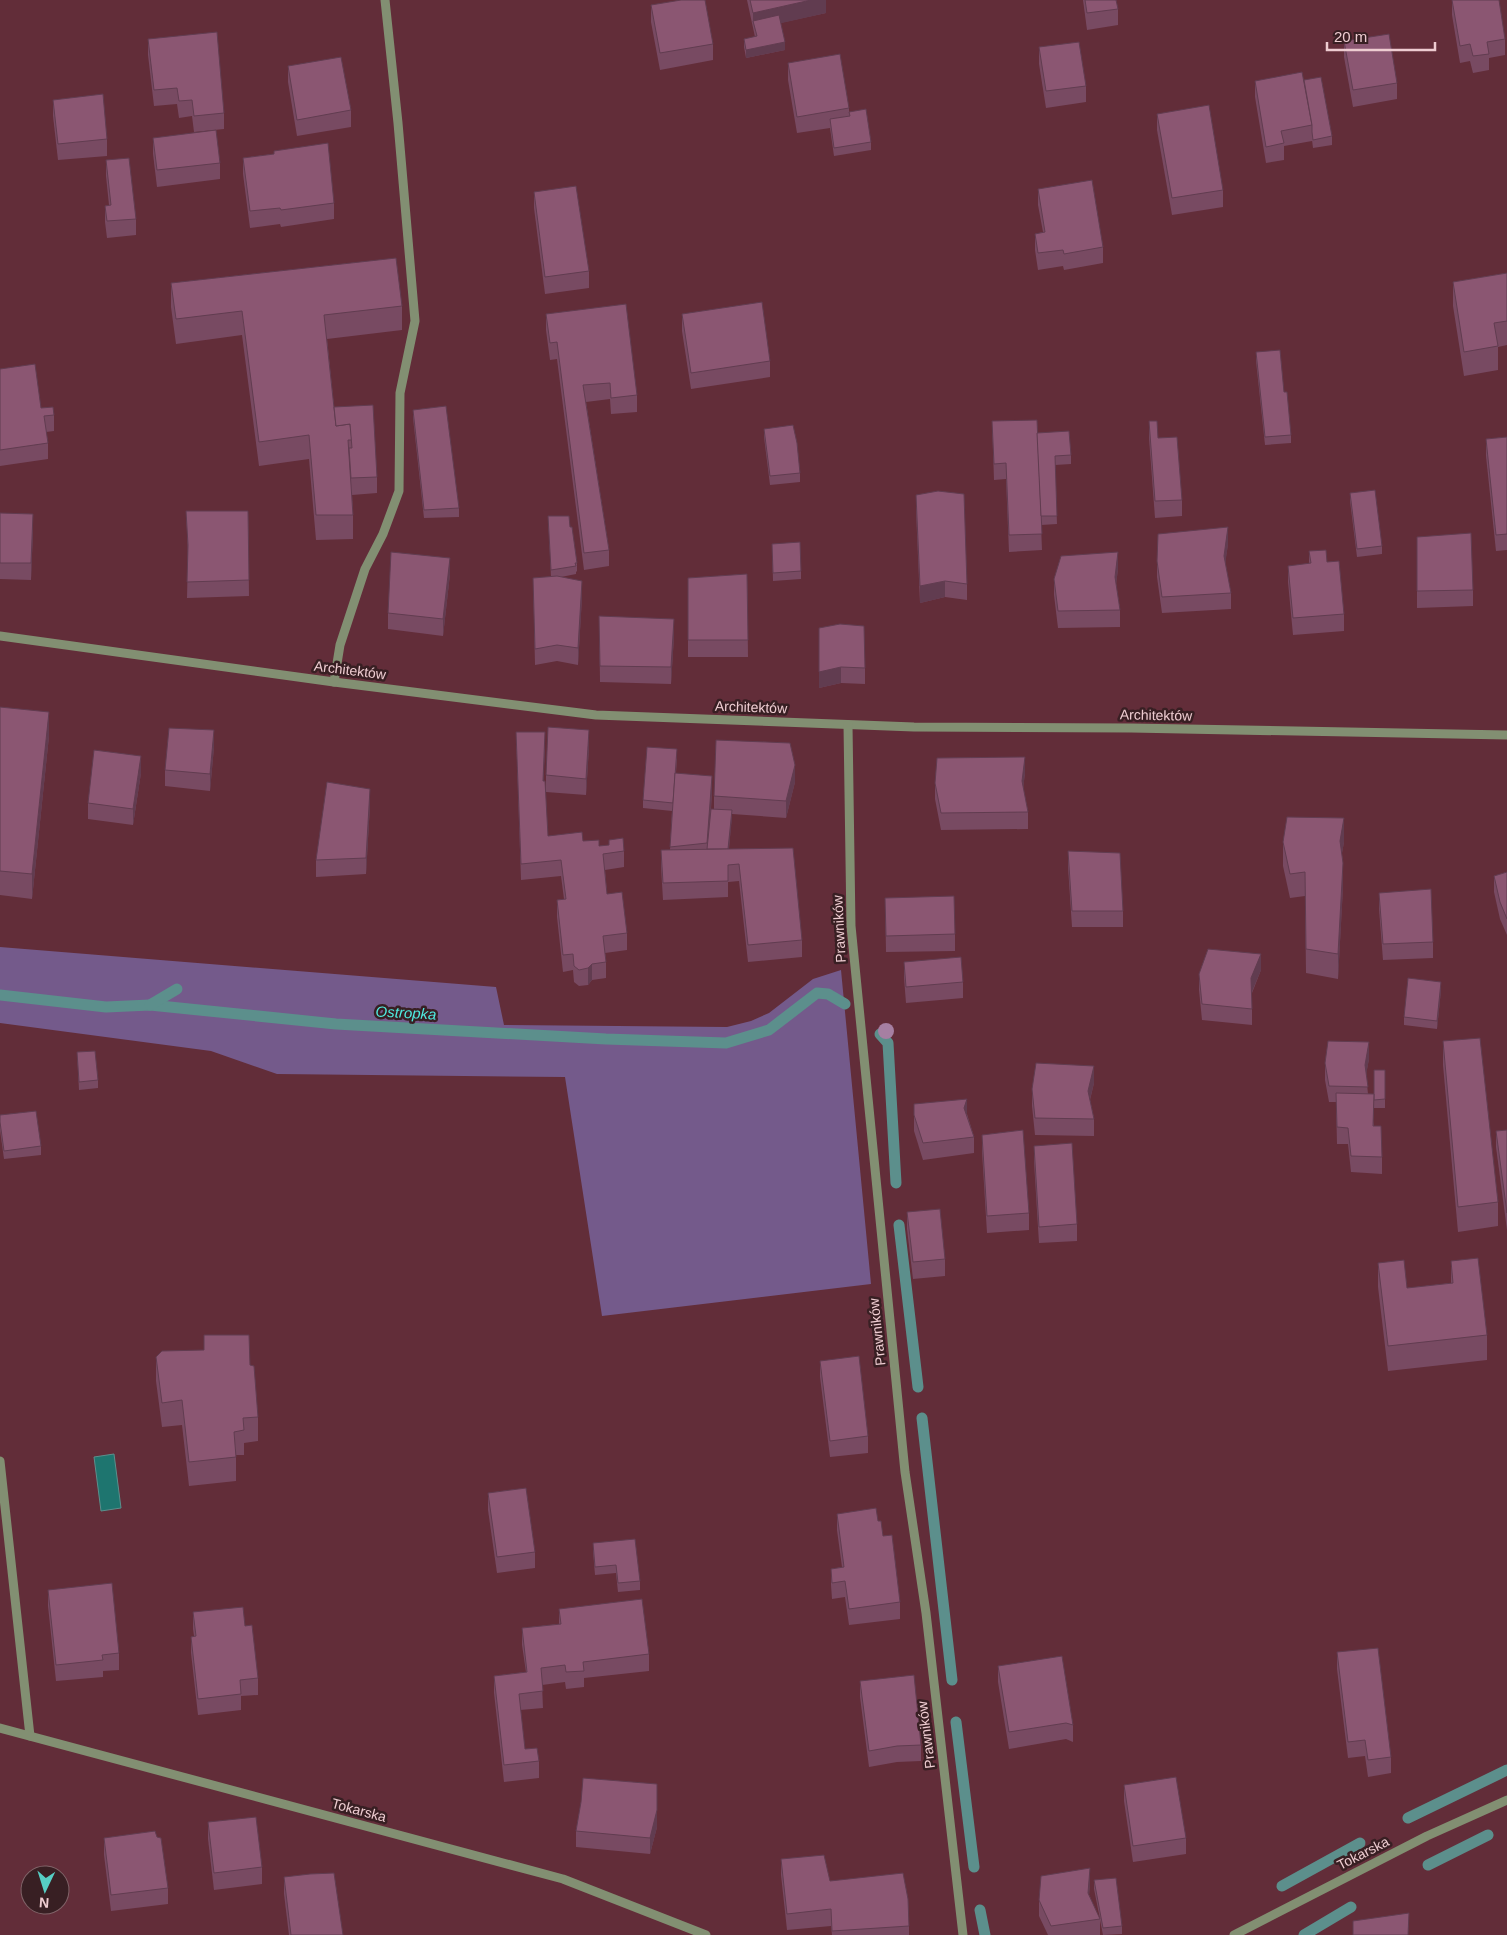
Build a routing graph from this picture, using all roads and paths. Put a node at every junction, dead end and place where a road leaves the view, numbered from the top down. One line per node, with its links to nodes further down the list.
1 (385, 0): 3 (street)
2 (0, 636): 3 (street, Architektów)
3 (334, 682): 4 (street, Architektów)
4 (848, 725): 5 (street, Architektów); 11 (street, Prawników)
5 (1507, 735)
6 (0, 1461): 8 (street)
7 (0, 1728): 8 (street, Tokarska)
8 (30, 1736): 10 (street, Tokarska)
9 (1507, 1800): 12 (street, Tokarska)
10 (706, 1935)
11 (963, 1935)
12 (1234, 1935)

